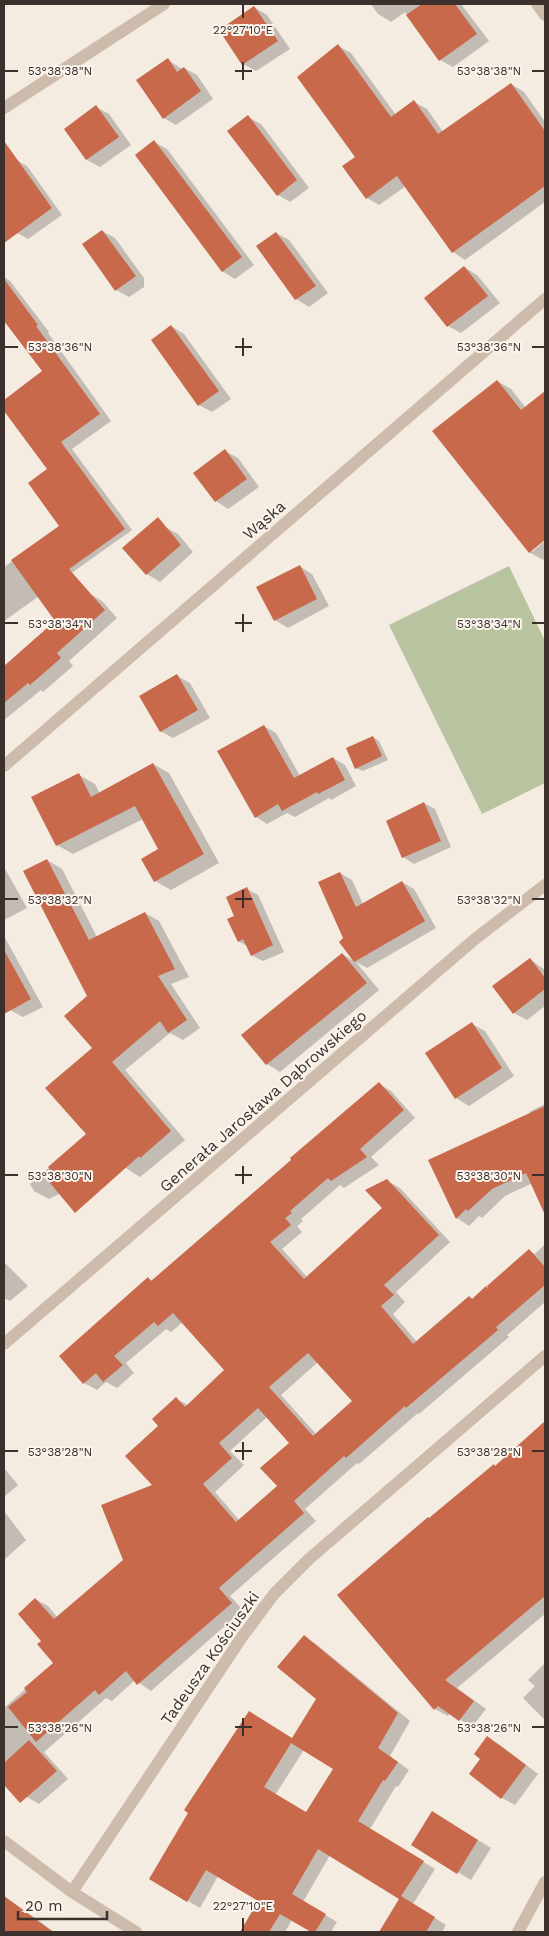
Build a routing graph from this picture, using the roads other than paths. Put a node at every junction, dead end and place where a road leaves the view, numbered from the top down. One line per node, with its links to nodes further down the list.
1 (164, 4): 4 (street)
2 (537, 4): 3 (street)
3 (545, 15)
4 (4, 108)
5 (545, 299): 6 (street, Wąska)
6 (4, 766)
7 (545, 885): 8 (street, Generała Jarosława Dąbrowskiego)
8 (4, 1344)
9 (545, 1356): 12 (street, Tadeusza Kościuszki)
10 (4, 1841): 12 (street)
11 (545, 1882): 14 (street)
12 (72, 1892): 13 (street)
13 (136, 1932)
14 (518, 1932)

